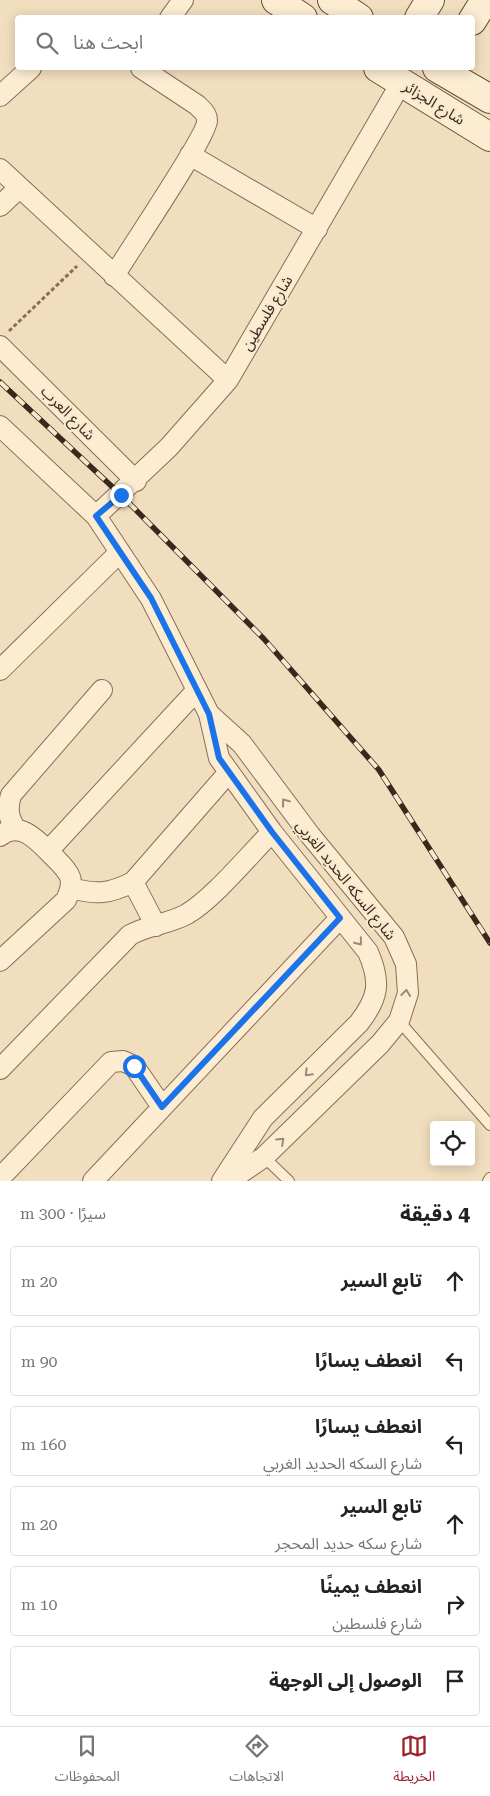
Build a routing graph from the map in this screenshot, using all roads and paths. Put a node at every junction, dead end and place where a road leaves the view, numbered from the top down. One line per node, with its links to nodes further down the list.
1 (182, 0): 6 (street)
2 (276, 0): 7 (street)
3 (332, 0): 8 (street)
4 (430, 0): 9 (street)
5 (485, 0): 10 (street)
6 (172, 15)
7 (298, 15)
8 (354, 15)
9 (421, 15)
10 (475, 17)
11 (29, 70): 16 (street)
12 (144, 70): 19 (street)
13 (381, 70): 15 (street, شارع الجزائر)
14 (443, 70): 17 (street, شارع الجزائر)
15 (402, 83): 18 (street, شارع الجزائر); 23 (street, شارع فلسطين)
16 (0, 96)
17 (490, 99)
18 (490, 137)
19 (190, 155): 23 (street); 25 (street)
20 (0, 169): 21 (street)
21 (19, 188): 22 (street); 24 (street)
22 (0, 206)
23 (317, 229): 27 (street, شارع فلسطين)
24 (90, 254): 25 (street); 26 (path)
25 (114, 276): 27 (street)
26 (3, 339): 29 (street, شارع العرب)
27 (228, 380): 29 (street, شارع فلسطين)
28 (1, 432): 30 (street, شارع السكه الحديد الغربي)
29 (136, 481): 30 (street, شارع فلسطين)
30 (96, 516): 31 (street, شارع السكه الحديد الغربي)
31 (120, 552): 32 (street); 34 (street, شارع السكه الحديد الغربي)
32 (0, 670)
33 (102, 690): 38 (street)
34 (197, 690): 35 (street, شارع السكه الحديد الغربي); 39 (street)
35 (209, 714): 36 (street, شارع السكه الحديد الغربي); 45 (street, شارع السكه الحديد الغربي, one-way to 35)
36 (229, 772): 37 (street, شارع السكه الحديد الغربي); 40 (street)
37 (272, 832): 42 (street, شارع السكه الحديد الغربي); 43 (street)
38 (8, 833): 39 (street)
39 (48, 851): 41 (street)
40 (133, 882): 41 (street); 43 (street)
41 (71, 888): 44 (street)
42 (340, 918): 47 (street); 52 (street, شارع السكه الحديد الغربي, one-way to 52)
43 (156, 926): 46 (street)
44 (0, 961)
45 (399, 1021): 48 (lane); 49 (street, شارع السكه الحديد الغربي, one-way to 45)
46 (0, 1069)
47 (162, 1107): 50 (street); 51 (street)
48 (490, 1126)
49 (264, 1157): 53 (street, شارع السكه الحديد الغربي); 54 (lane)
50 (0, 1178)
51 (93, 1181)
52 (222, 1181)
53 (229, 1181)
54 (290, 1181)

